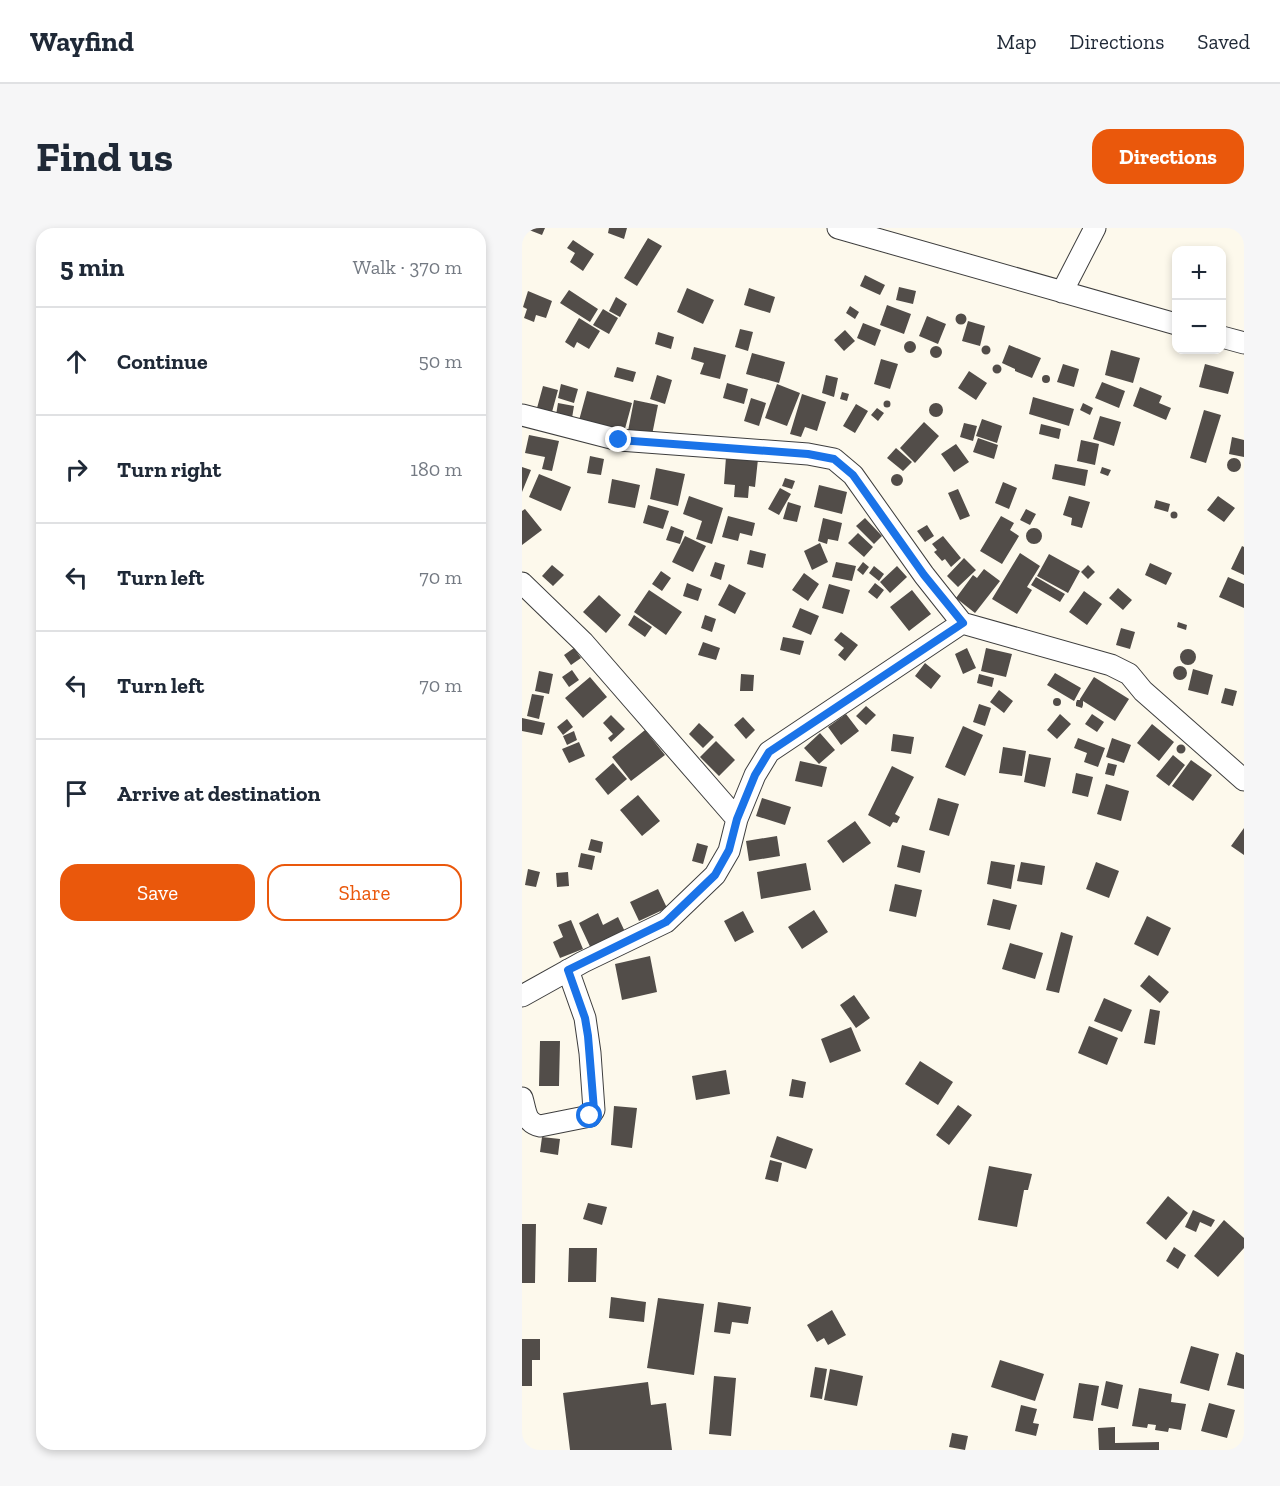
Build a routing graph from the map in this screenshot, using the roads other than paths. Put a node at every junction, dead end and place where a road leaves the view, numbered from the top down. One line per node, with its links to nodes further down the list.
1 (838, 228): 3 (street)
2 (1095, 228): 3 (street)
3 (1062, 292): 4 (street)
4 (1172, 323)
5 (1226, 338): 6 (street)
6 (1244, 343)
7 (522, 415): 9 (street)
8 (522, 583): 11 (street)
9 (963, 623): 10 (street); 11 (street)
10 (1244, 780)
11 (737, 819): 12 (street)
12 (568, 970): 13 (street); 14 (street)
13 (522, 996)
14 (522, 1098)

